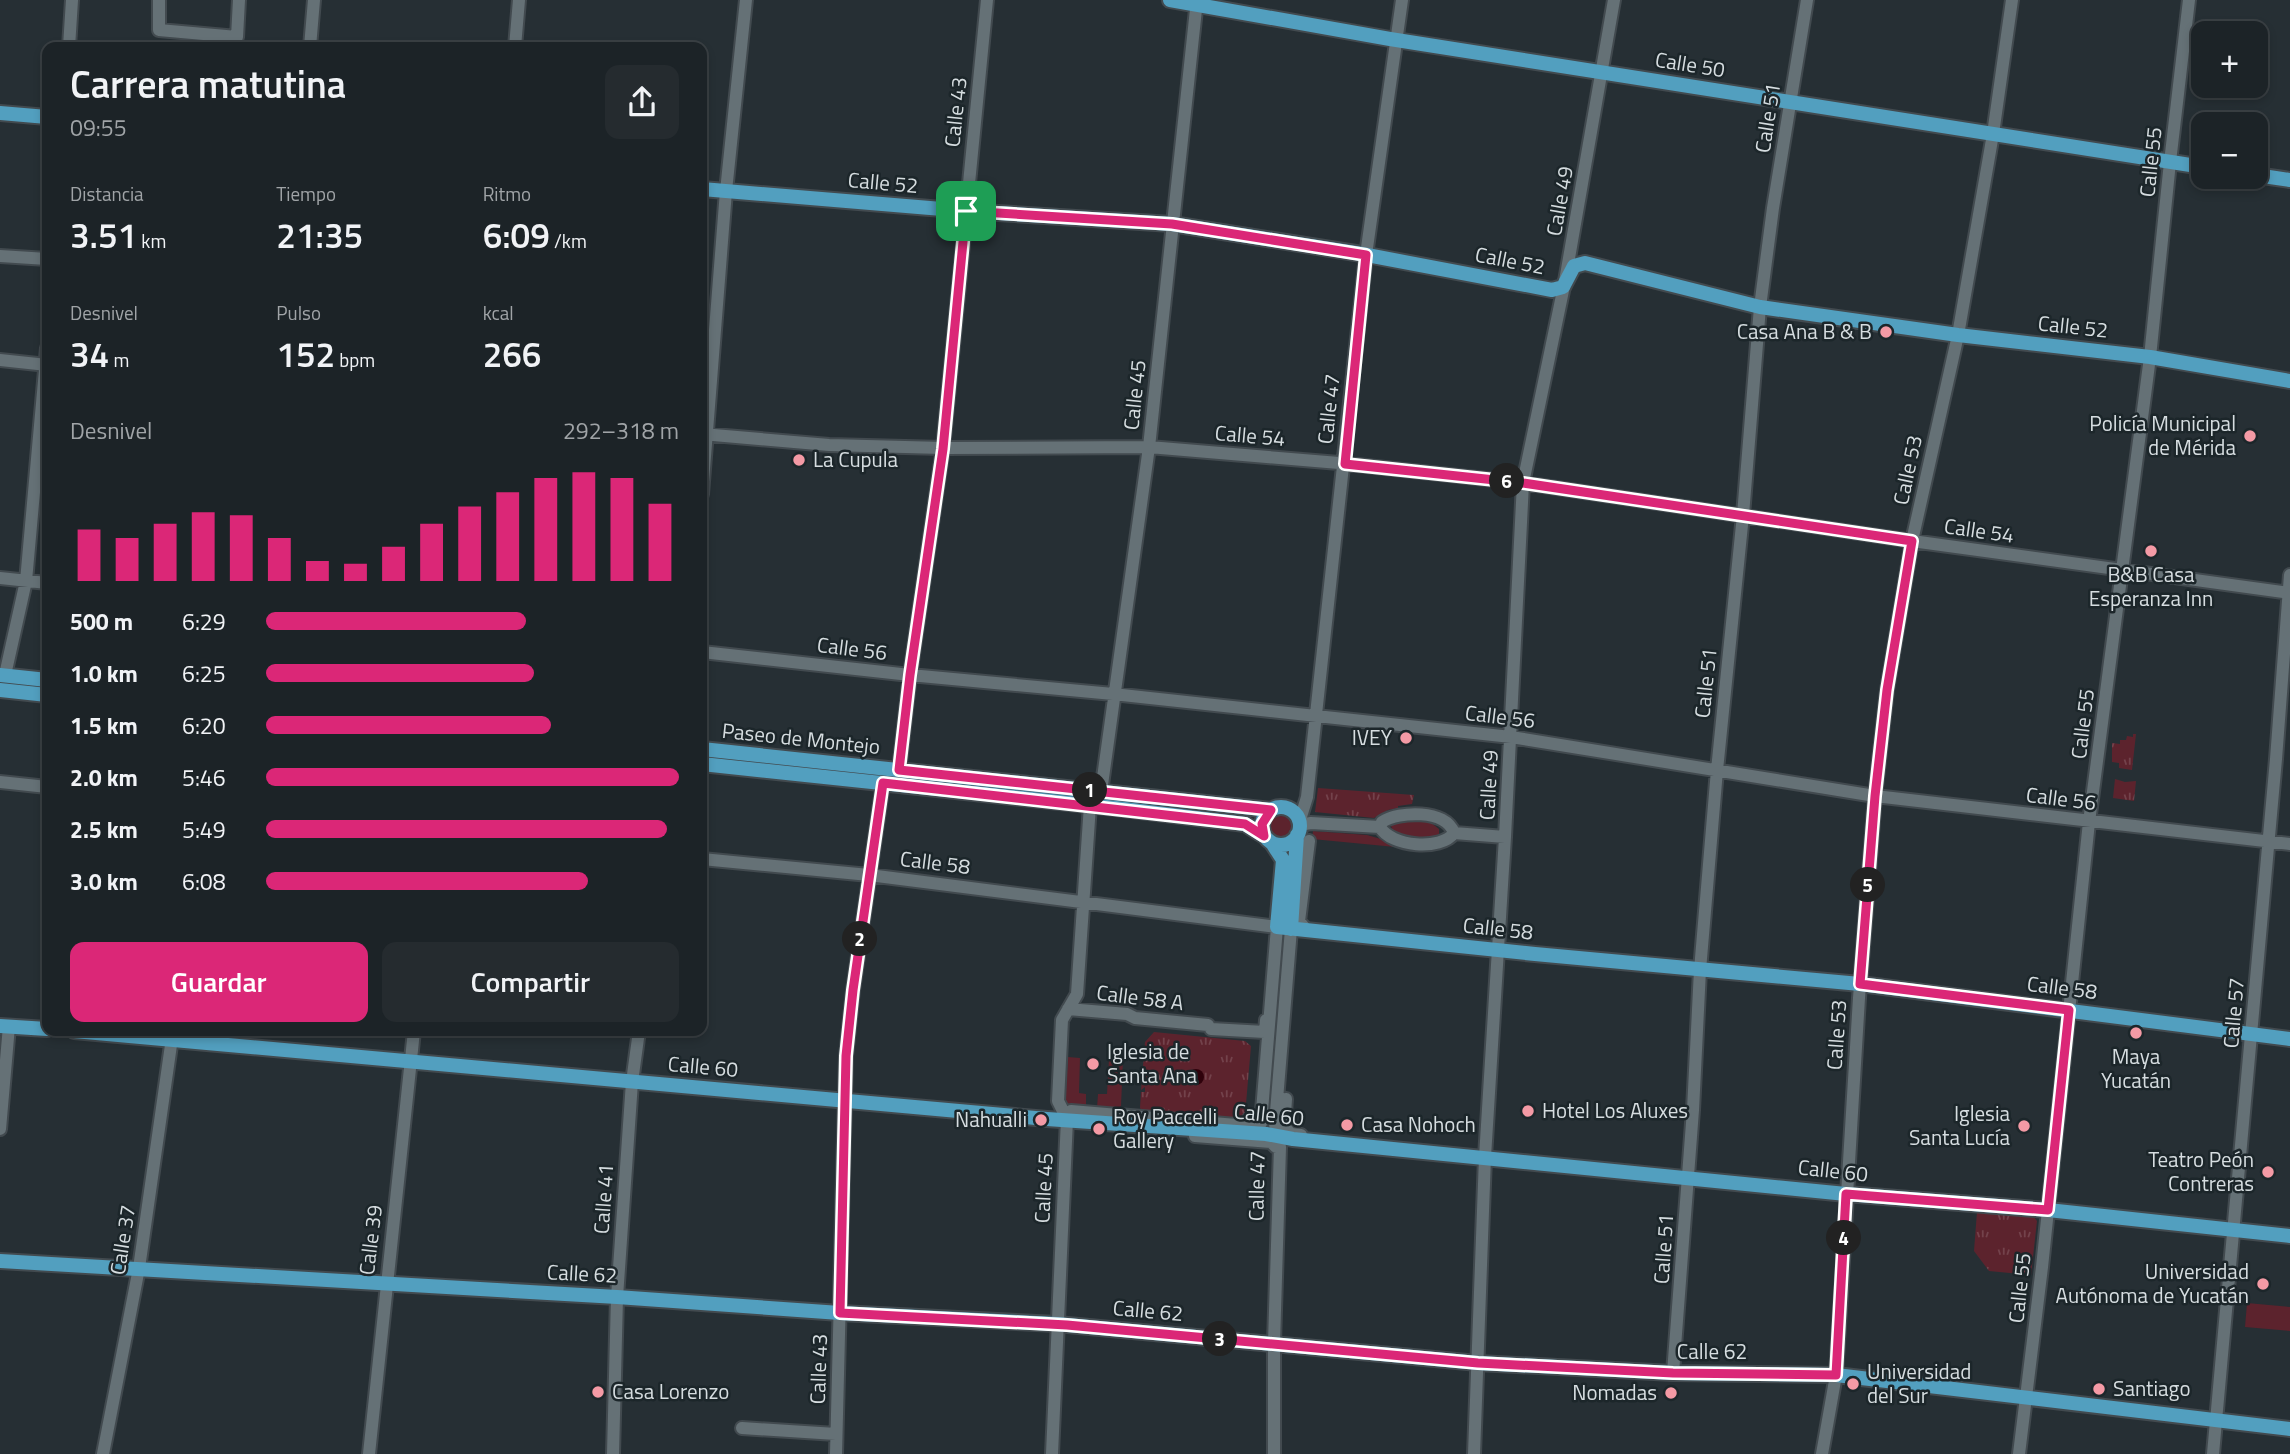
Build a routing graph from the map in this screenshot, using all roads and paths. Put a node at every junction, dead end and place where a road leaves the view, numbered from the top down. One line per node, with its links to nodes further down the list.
1 (72, 0): 17 (street)
2 (159, 0): 3 (street)
3 (239, 0)
4 (314, 0): 18 (street)
5 (519, 0): 19 (street)
6 (746, 0): 30 (street)
7 (986, 0): 31 (street, Calle 43)
8 (1170, 0): 15 (main road, Calle 50)
9 (1400, 0): 16 (street, Calle 47)
10 (1408, 0): 16 (street)
11 (1614, 0): 20 (street, Calle 49)
12 (1807, 0): 21 (street, Calle 51)
13 (2012, 0): 24 (street, Calle 53)
14 (2189, 0): 25 (street, Calle 55)
15 (1196, 2): 16 (main road, Calle 50); 32 (street, Calle 45)
16 (1396, 39): 20 (main road, Calle 50); 33 (street, Calle 47)
17 (69, 42)
18 (310, 42)
19 (515, 42)
20 (1601, 72): 21 (main road, Calle 50); 36 (street, Calle 49)
21 (1790, 102): 24 (main road, Calle 50); 37 (street, Calle 51)
22 (0, 113): 23 (main road)
23 (42, 117)
24 (1993, 134): 25 (main road, Calle 50); 38 (street, Calle 53)
25 (2170, 162): 26 (main road, Calle 50); 39 (street, Calle 55)
26 (2191, 165)
27 (2268, 177): 28 (main road)
28 (2290, 180)
29 (707, 189): 30 (main road, Calle 52)
30 (726, 191): 31 (main road, Calle 52); 43 (street)
31 (966, 211): 32 (main road, Calle 52); 47 (street, Calle 43)
32 (1172, 224): 33 (main road, Calle 52); 46 (street, Calle 45)
33 (1368, 255): 36 (main road, Calle 52); 48 (street, Calle 47)
34 (0, 256): 35 (street)
35 (42, 258)
36 (1566, 281): 37 (main road, Calle 52); 49 (street, Calle 49)
37 (1760, 307): 38 (main road, Calle 52); 50 (street, Calle 51)
38 (1958, 335): 39 (main road, Calle 52); 51 (street, Calle 53)
39 (2150, 357): 42 (main road, Calle 52); 52 (street, Calle 55)
40 (0, 360): 41 (street)
41 (42, 365)
42 (2290, 381)
43 (707, 402)
44 (42, 408): 55 (street)
45 (707, 435): 47 (street, Calle 54)
46 (1149, 447): 47 (street, Calle 54); 48 (street, Calle 54); 63 (street, Calle 45)
47 (943, 449): 59 (street, Calle 43)
48 (1345, 464): 49 (street, Calle 54); 64 (street); 65 (street, Calle 47)
49 (1523, 483): 50 (street, Calle 54); 66 (street, Calle 49)
50 (1743, 515): 51 (street, Calle 54); 70 (street, Calle 51)
51 (1912, 541): 52 (street, Calle 54); 75 (street, Calle 53)
52 (2122, 570): 57 (street, Calle 54); 78 (street, Calle 55)
53 (2290, 575): 57 (street, Calle 57)
54 (0, 578): 55 (street)
55 (26, 581): 56 (street); 61 (street)
56 (42, 583)
57 (2289, 592): 84 (street, Calle 57)
58 (707, 653): 59 (street, Calle 56)
59 (910, 675): 63 (street, Calle 56); 69 (street, Calle 43)
60 (42, 681): 61 (main road)
61 (1, 685): 62 (main road)
62 (42, 694)
63 (1113, 694): 65 (street, Calle 56); 74 (street, Calle 45)
64 (1320, 703)
65 (1317, 717): 66 (street, Calle 56); 80 (street, Calle 47)
66 (1511, 737): 70 (street, Calle 56); 82 (street, Calle 49)
67 (707, 750): 69 (main road, Paseo de Montejo)
68 (707, 765): 72 (main road)
69 (899, 770): 74 (main road, Paseo de Montejo)
70 (1717, 770): 75 (street, Calle 56); 93 (street, Calle 51)
71 (0, 782): 73 (street)
72 (883, 783): 76 (main road); 87 (street, Calle 43)
73 (42, 786)
74 (1101, 792): 77 (main road, Paseo de Montejo)
75 (1875, 796): 78 (street, Calle 56); 94 (street, Calle 53)
76 (1090, 805): 83 (main road); 88 (street, Calle 45)
77 (1271, 810): 80 (main road); 83 (main road)
78 (2089, 822): 84 (street, Calle 56); 96 (street, Calle 55)
79 (1380, 827): 80 (street); 81 (street); 81 (street)
80 (1301, 831): 83 (main road); 89 (main road, Calle 47)
81 (1454, 833): 82 (street)
82 (1505, 837): 90 (street, Calle 49)
83 (1268, 839): 89 (main road, Calle 47)
84 (2268, 842): 85 (street, Calle 56); 99 (street, Calle 57)
85 (2290, 844)
86 (707, 859): 87 (street, Calle 58)
87 (869, 875): 88 (street, Calle 58); 107 (street, Calle 43)
88 (1082, 902): 89 (street, Calle 58); 95 (street, Calle 45)
89 (1289, 931): 90 (main road, Calle 58); 91 (street, Calle 47); 92 (street, Calle 47); 95 (street, Calle 58 A); 112 (street)
90 (1497, 951): 93 (main road, Calle 58); 112 (street, Calle 49)
91 (1274, 962): 92 (street); 109 (street, Calle 47)
92 (1288, 964): 111 (street, Calle 47)
93 (1700, 970): 94 (main road, Calle 58); 113 (street, Calle 51)
94 (1860, 984): 96 (main road, Calle 58); 114 (street, Calle 53)
95 (1068, 1010): 108 (street, Calle 45)
96 (2069, 1010): 99 (main road, Calle 58); 115 (street, Calle 55)
97 (5, 1026): 98 (main road); 110 (street)
98 (42, 1028)
99 (2252, 1035): 104 (main road, Calle 58); 116 (street, Calle 57)
100 (172, 1036): 121 (street, Calle 37)
101 (181, 1036): 105 (main road, Calle 60)
102 (413, 1036): 105 (street, Calle 39)
103 (638, 1036): 106 (street, Calle 41)
104 (2290, 1039)
105 (409, 1061): 106 (main road, Calle 60); 122 (street, Calle 39)
106 (632, 1082): 107 (main road, Calle 60); 123 (street, Calle 41)
107 (844, 1100): 108 (main road, Calle 60); 124 (street, Calle 43)
108 (1070, 1120): 109 (main road, Calle 60); 111 (street); 125 (street, Calle 45)
109 (1250, 1126): 111 (main road, Calle 60)
110 (0, 1129)
111 (1280, 1144): 112 (main road, Calle 60); 126 (street, Calle 47)
112 (1484, 1157): 113 (main road, Calle 60); 127 (street, Calle 49)
113 (1688, 1178): 114 (main road, Calle 60); 128 (street, Calle 51)
114 (1846, 1193): 115 (main road, Calle 60); 129 (street, Calle 53); 130 (street)
115 (2048, 1207): 116 (main road, Calle 60); 130 (street, Calle 55)
116 (2235, 1230): 117 (street); 118 (main road, Calle 60); 119 (street); 130 (street); 131 (street, Calle 57)
117 (2290, 1230)
118 (2290, 1236)
119 (2290, 1241)
120 (0, 1261): 121 (main road, Calle 62)
121 (138, 1268): 122 (main road, Calle 62); 135 (street, Calle 37)
122 (385, 1284): 123 (main road, Calle 62); 136 (street, Calle 39)
123 (617, 1297): 124 (main road, Calle 62); 137 (street, Calle 41)
124 (840, 1313): 125 (main road, Calle 62); 134 (street, Calle 43)
125 (1057, 1324): 126 (main road, Calle 62); 139 (street, Calle 45)
126 (1274, 1343): 127 (main road, Calle 62); 140 (street, Calle 47)
127 (1478, 1363): 128 (main road, Calle 62); 141 (street, Calle 49)
128 (1673, 1373): 129 (main road, Calle 62)
129 (1836, 1375): 130 (main road, Calle 62); 142 (street, Calle 53)
130 (2027, 1388): 131 (main road, Calle 62); 143 (street, Calle 55)
131 (2217, 1421): 133 (main road, Calle 62); 144 (street, Calle 57)
132 (742, 1428): 134 (street)
133 (2290, 1429)
134 (836, 1434): 138 (street, Calle 43)
135 (103, 1454)
136 (369, 1454)
137 (614, 1454)
138 (836, 1454)
139 (1052, 1454)
140 (1274, 1454)
141 (1474, 1454)
142 (1822, 1454)
143 (2020, 1454)
144 (2213, 1454)

